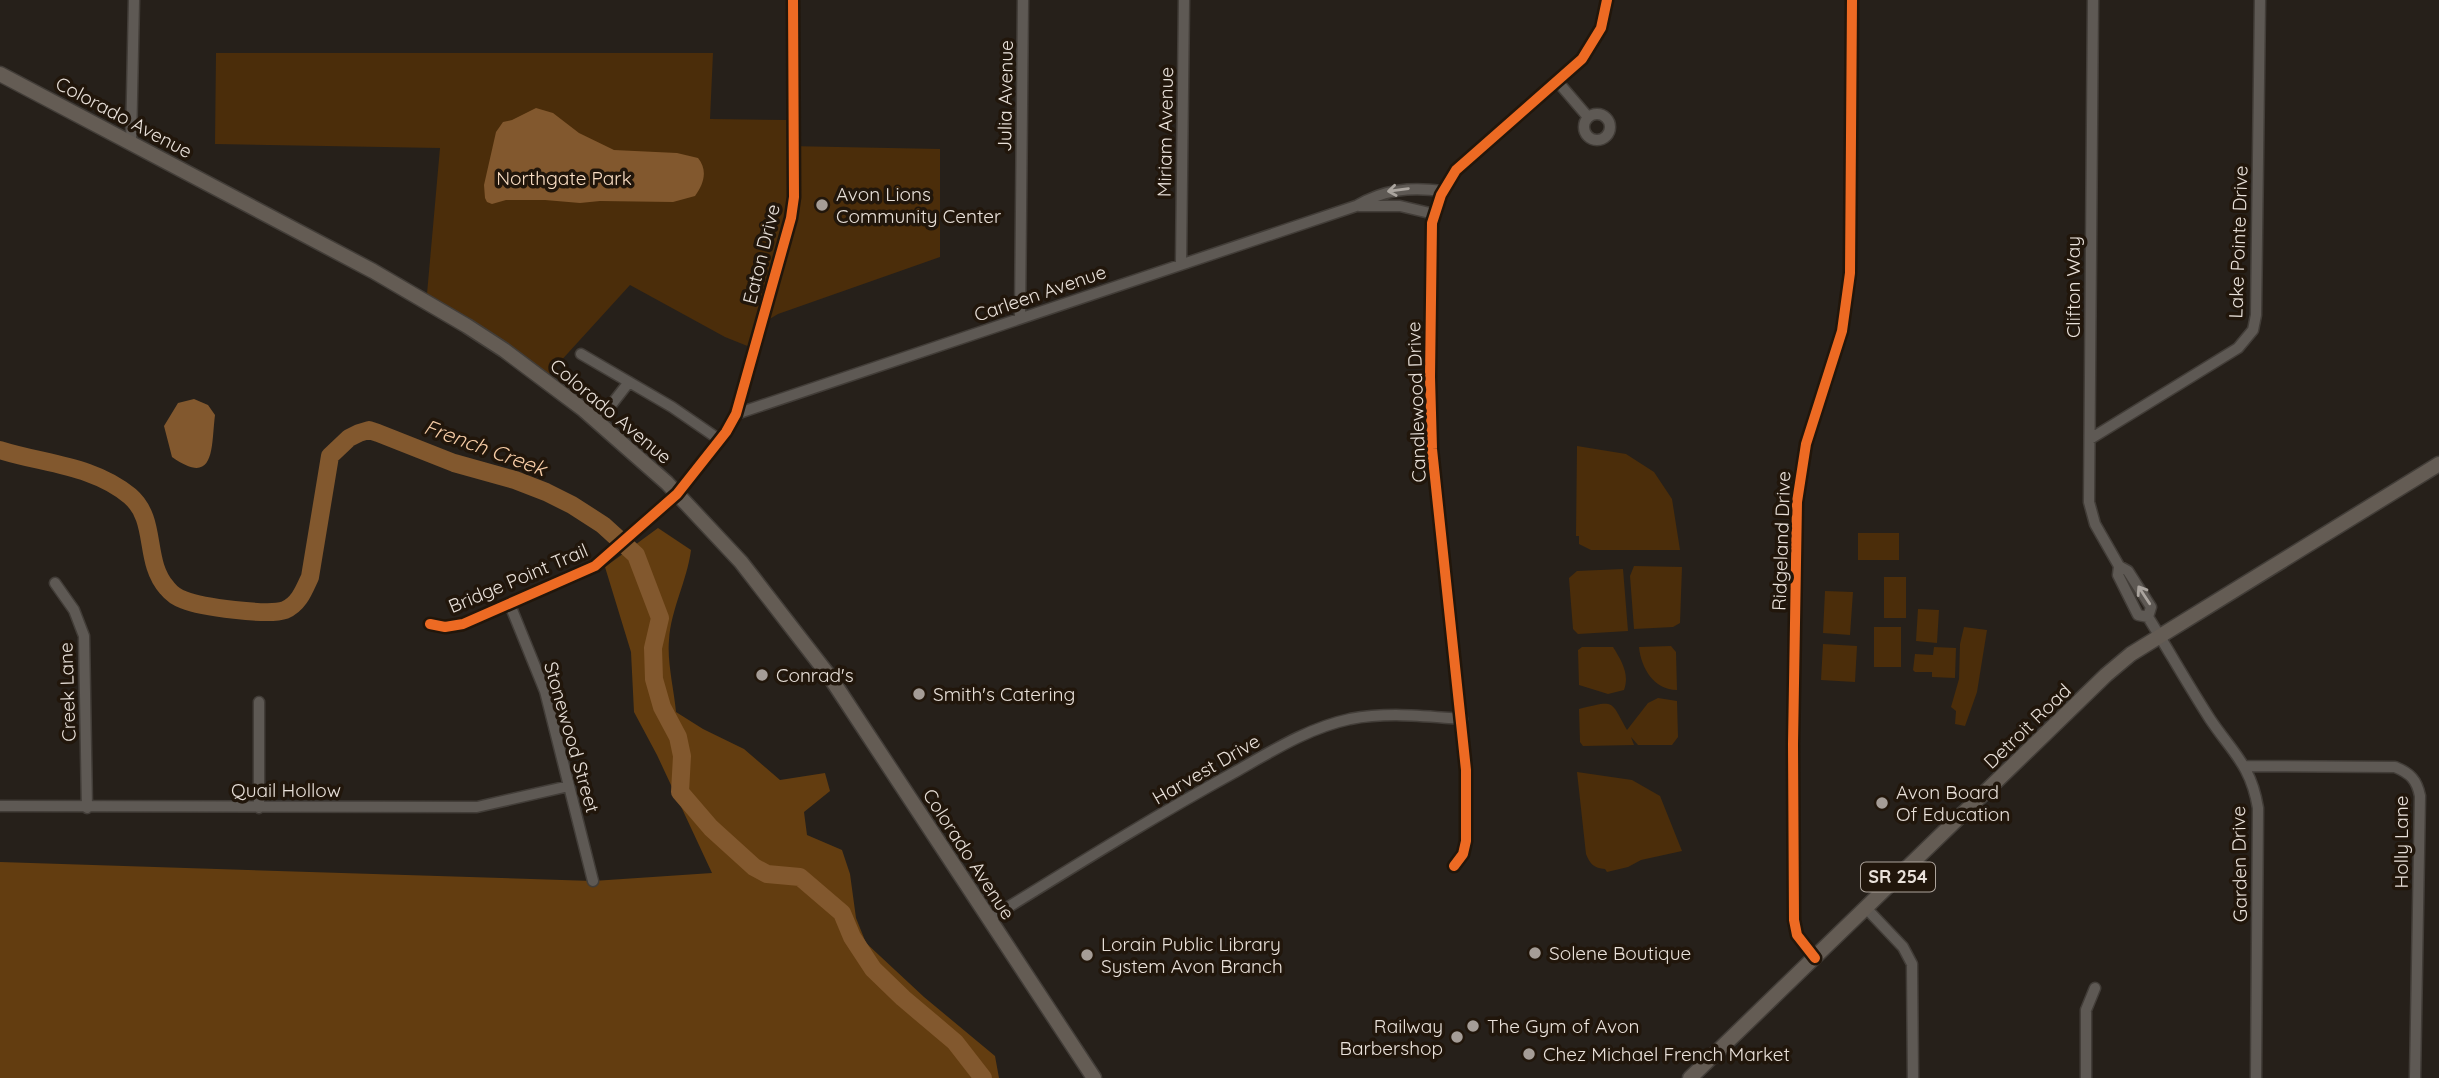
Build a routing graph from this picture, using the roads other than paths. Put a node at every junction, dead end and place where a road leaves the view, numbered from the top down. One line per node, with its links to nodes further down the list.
1 (134, 0): 12 (street)
2 (793, 0): 20 (street, Eaton Drive)
3 (1023, 0): 17 (street, Julia Avenue)
4 (1184, 0): 16 (street, Miriam Avenue)
5 (1607, 0): 10 (street, Candlewood Drive)
6 (1852, 0): 41 (street, Ridgeland Drive)
7 (2093, 0): 22 (street, Clifton Way)
8 (2260, 0): 22 (street, Lake Pointe Drive)
9 (0, 74): 12 (main road, Colorado Avenue)
10 (1558, 82): 11 (street); 13 (street, Candlewood Drive)
11 (1588, 117)
12 (131, 144): 21 (main road, Colorado Avenue)
13 (1443, 191): 14 (street, Carleen Avenue, one-way to 14); 15 (street, Candlewood Drive)
14 (1356, 206): 15 (street, Carleen Avenue); 16 (street, Carleen Avenue)
15 (1434, 214): 31 (street, Candlewood Drive)
16 (1181, 264): 17 (street, Carleen Avenue)
17 (1020, 318): 20 (street, Carleen Avenue)
18 (581, 354): 19 (street)
19 (629, 382): 21 (street); 23 (street)
20 (736, 414): 23 (street, Eaton Drive)
21 (598, 422): 25 (main road, Colorado Avenue)
22 (2090, 439): 29 (street, Clifton Way)
23 (720, 440): 25 (street, Eaton Drive)
24 (2439, 464): 29 (main road, Detroit Road / SR 254)
25 (677, 494): 27 (street, Bridge Point Trail); 40 (main road, Colorado Avenue)
26 (55, 583): 35 (street, Creek Lane)
27 (510, 605): 28 (street, Bridge Point Trail); 33 (street, Stonewood Street)
28 (430, 624)
29 (2159, 635): 32 (street, Garden Drive); 39 (main road, Detroit Road / SR 254)
30 (259, 702): 36 (street)
31 (1462, 719): 37 (street, Candlewood Drive); 40 (street, Harvest Drive)
32 (2245, 766): 47 (street, Garden Drive); 48 (street, Holly Lane)
33 (569, 786): 36 (street, Quail Hollow); 38 (street, Stonewood Street)
34 (0, 806): 35 (street, Quail Hollow)
35 (86, 808): 36 (street, Quail Hollow)
36 (259, 808)
37 (1454, 866)
38 (593, 881)
39 (1866, 908): 41 (main road, Detroit Road / SR 254); 45 (street)
40 (989, 919): 43 (main road, Colorado Avenue)
41 (1815, 958): 44 (main road, Detroit Road / SR 254)
42 (2095, 988): 46 (street)
43 (1094, 1078)
44 (1690, 1078)
45 (1913, 1078)
46 (2086, 1078)
47 (2256, 1078)
48 (2415, 1078)

